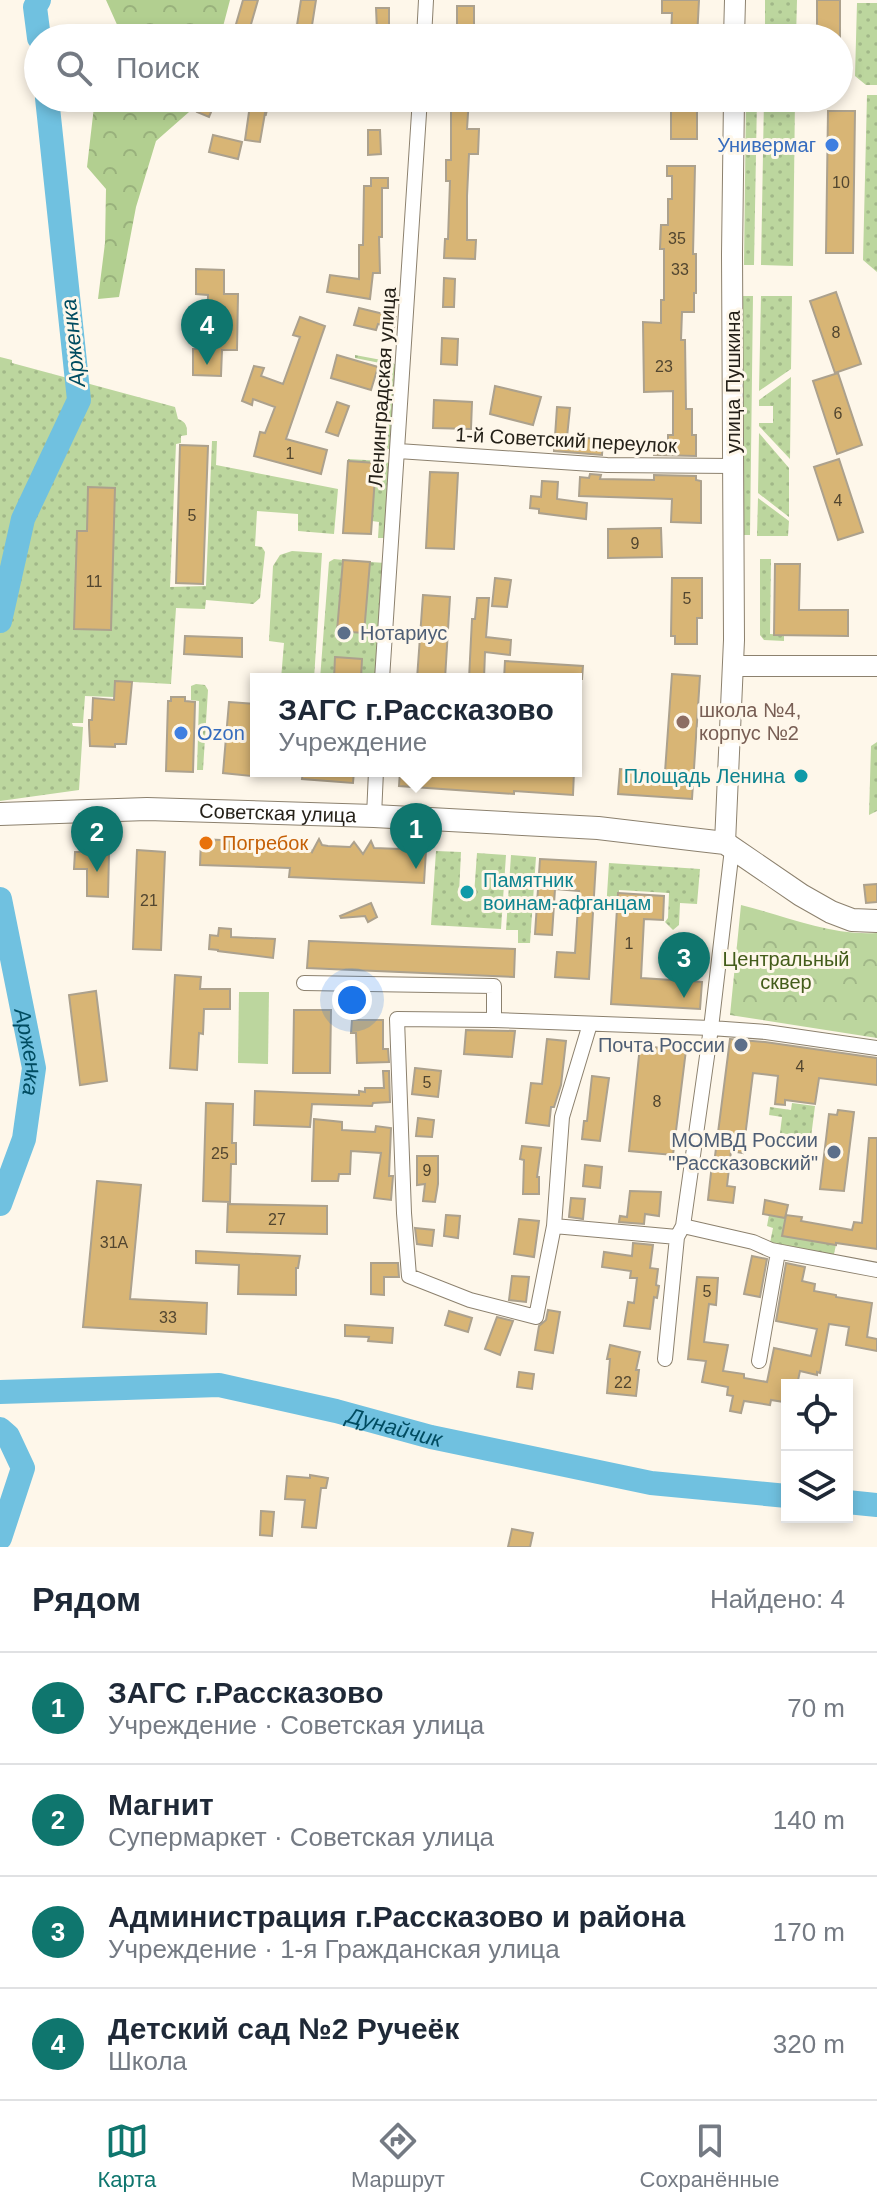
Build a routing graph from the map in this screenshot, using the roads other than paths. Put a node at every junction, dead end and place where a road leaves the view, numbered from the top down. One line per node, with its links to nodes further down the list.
1 (426, 0): 3 (street)
2 (735, 0): 4 (main road)
3 (425, 24)
4 (734, 24)
5 (419, 112): 7 (street, Ленинградская улица)
6 (734, 112): 8 (main road, улица Пушкина)
7 (398, 451): 8 (street, 1-й Советский переулок); 11 (street, Ленинградская улица)
8 (733, 466): 9 (main road, улица Пушкина)
9 (733, 666): 10 (main road); 17 (main road)
10 (877, 666)
11 (382, 673)
12 (376, 777): 14 (street)
13 (0, 814): 14 (main road, Советская улица)
14 (374, 816): 16 (main road, Советская улица)
15 (648, 834): 16 (main road, Советская улица)
16 (699, 840): 17 (main road, Советская улица)
17 (729, 846): 18 (main road); 22 (street)
18 (874, 922)
19 (304, 983): 20 (street)
20 (494, 1020): 21 (street); 24 (street)
21 (590, 1024): 22 (street); 24 (street)
22 (711, 1028): 23 (street); 25 (street)
23 (877, 1048)
24 (554, 1226): 25 (street)
25 (680, 1232): 26 (street); 28 (street)
26 (778, 1252): 27 (street); 29 (street)
27 (877, 1270)
28 (665, 1359)
29 (759, 1361)

